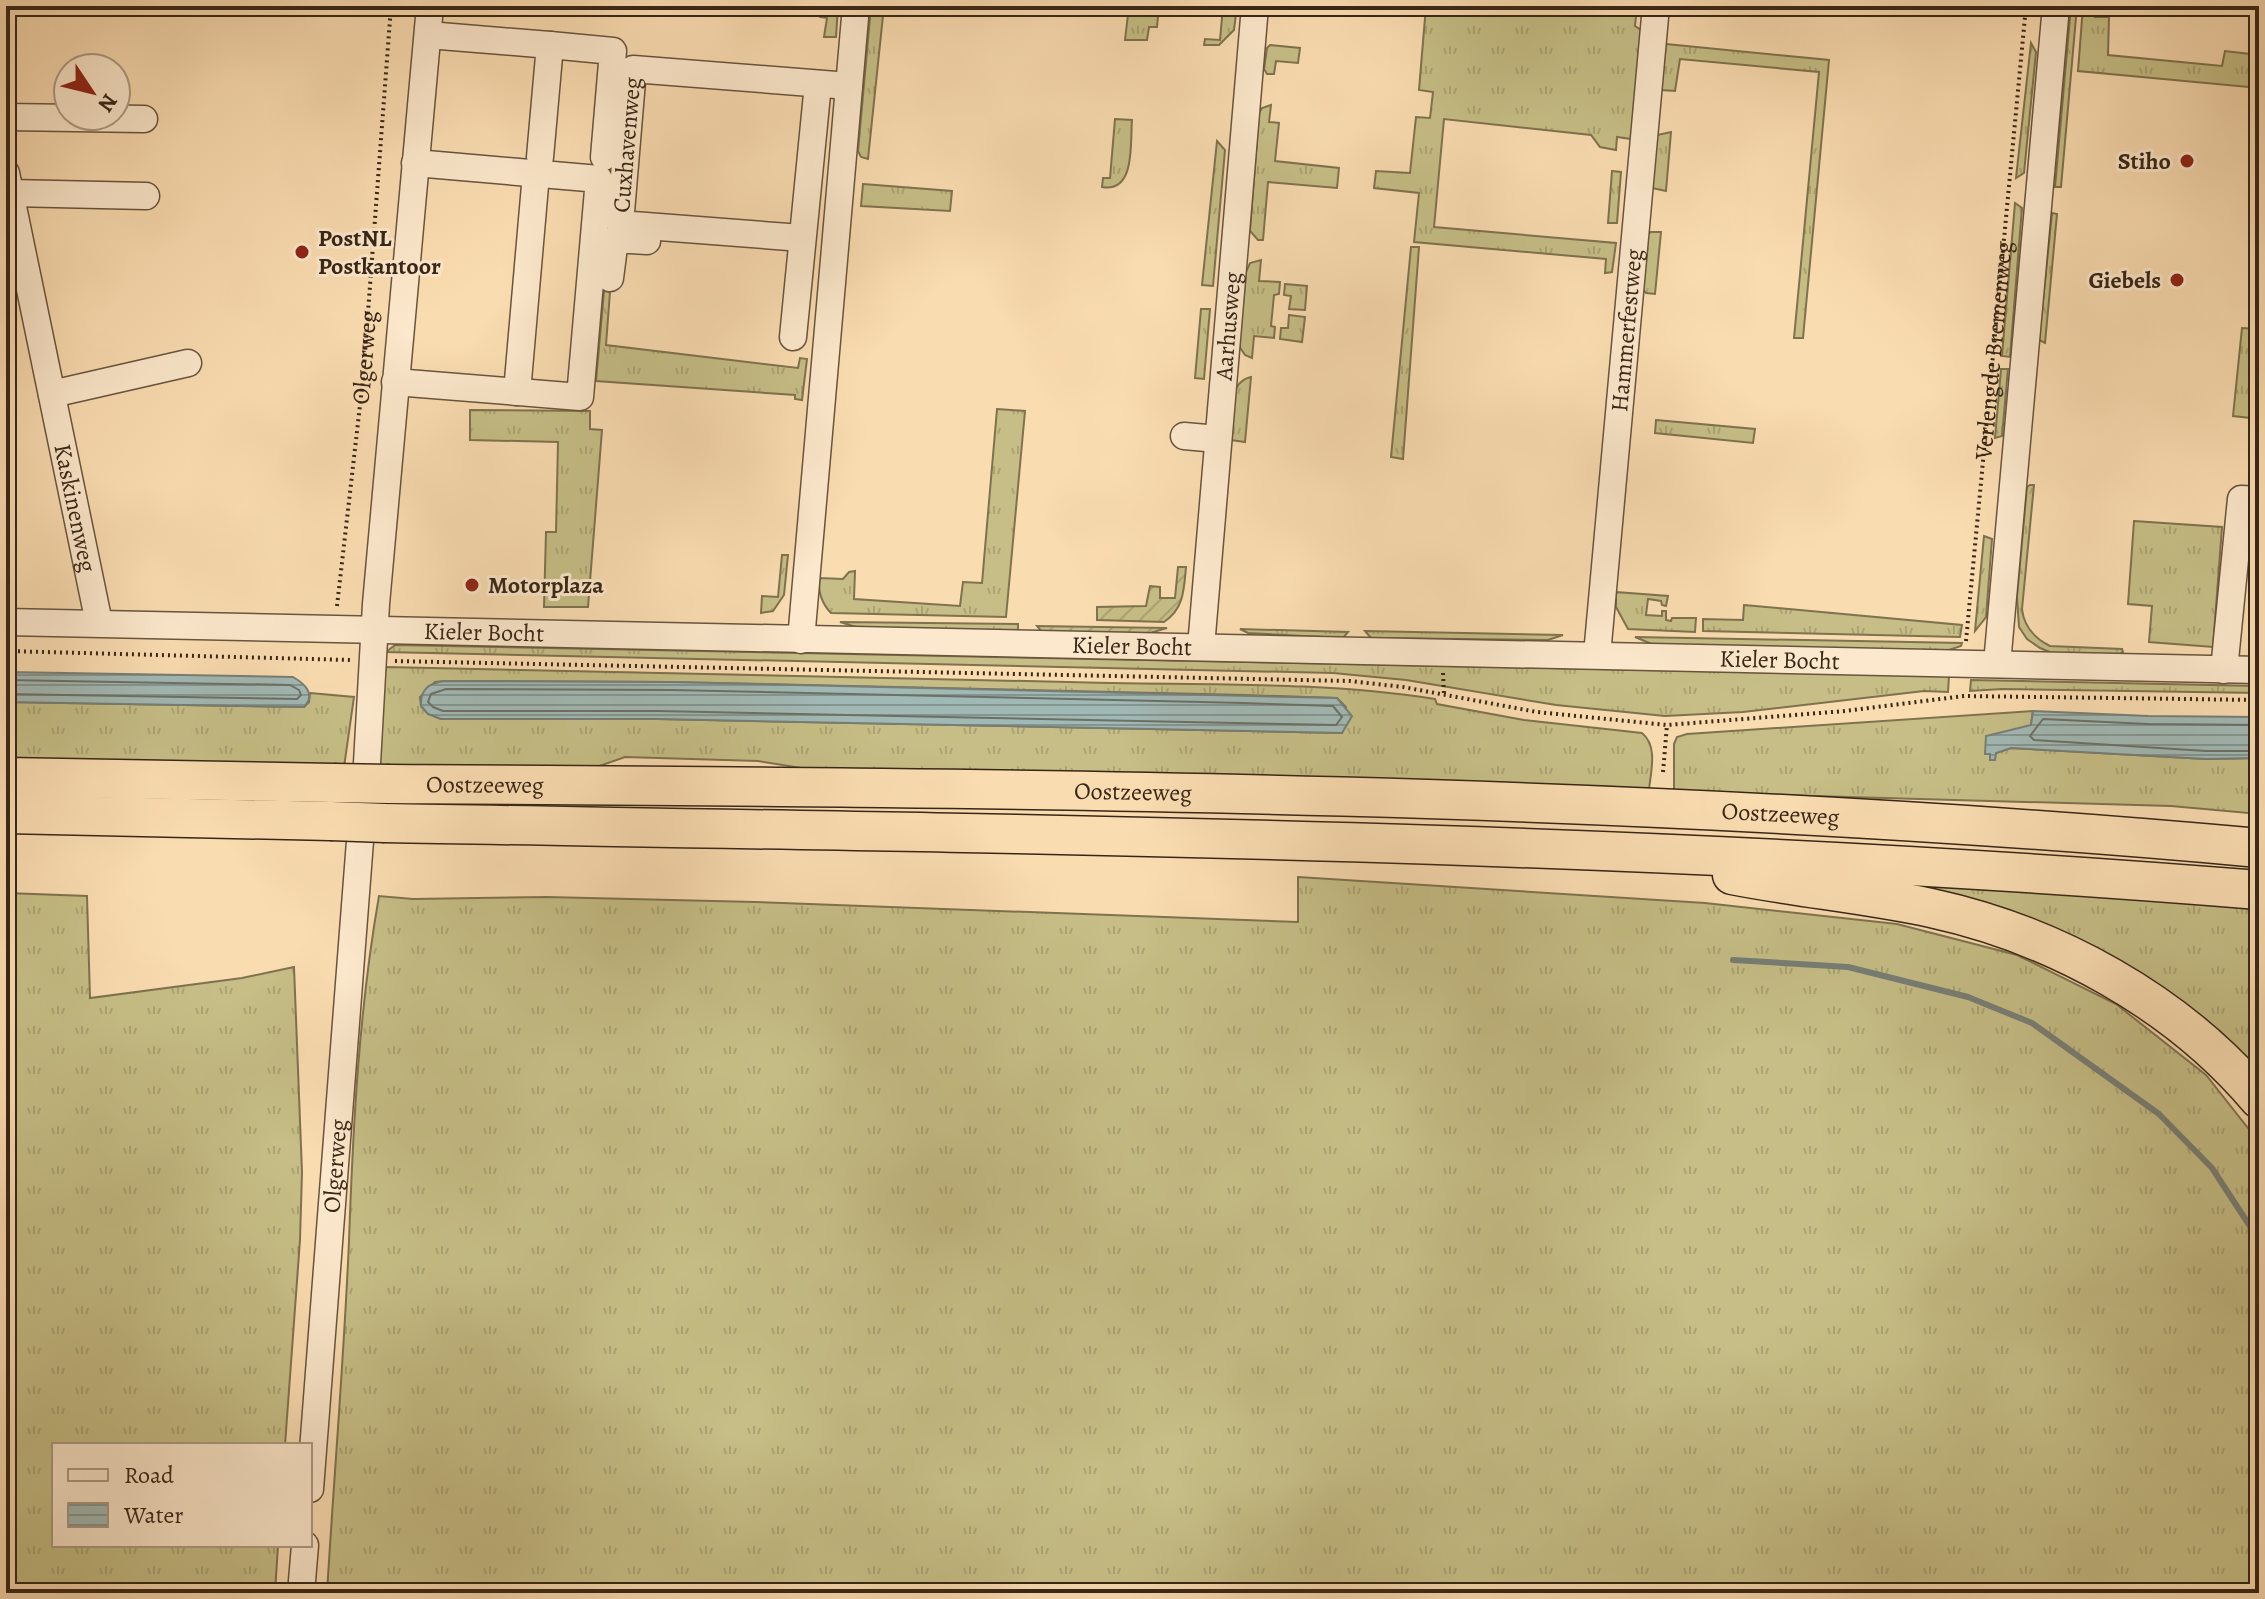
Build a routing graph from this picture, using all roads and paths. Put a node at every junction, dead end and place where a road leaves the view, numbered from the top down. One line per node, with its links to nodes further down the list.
1 (391, 6): 32 (path, Olgerweg)
2 (430, 6): 8 (street, Olgerweg)
3 (856, 6): 11 (street)
4 (1255, 6): 28 (street, Aarhusweg)
5 (1656, 6): 37 (street, Hammerfestweg)
6 (2026, 6): 39 (path, Verlengde Bremenweg)
7 (2056, 6): 40 (street, Verlengde Bremenweg)
8 (428, 35): 9 (street); 15 (street, Olgerweg)
9 (550, 45): 14 (street); 16 (street)
10 (818, 84): 11 (street, Cuxhavenweg); 19 (street); 19 (street, Cuxhavenweg)
11 (849, 86): 20 (street)
12 (6, 117): 13 (street)
13 (144, 119)
14 (604, 157)
15 (415, 163): 16 (street, Olgerweg); 24 (street, Olgerweg)
16 (538, 165): 25 (street); 25 (street, Olgerweg)
17 (8, 183): 18 (street, Kaskinenweg); 26 (street, Kaskinenweg)
18 (146, 196)
19 (802, 245): 20 (street, Cuxhavenweg); 21 (street, Cuxhavenweg); 22 (street)
20 (834, 255): 34 (street)
21 (610, 278)
22 (793, 337)
23 (188, 363): 26 (street)
24 (395, 382): 25 (street, Olgerweg); 33 (street, Olgerweg)
25 (517, 392)
26 (52, 394): 31 (street, Kaskinenweg)
27 (1184, 436): 28 (street)
28 (1218, 439): 35 (street, Aarhusweg)
29 (2259, 500): 41 (street)
30 (6, 622): 31 (street, Kieler Bocht)
31 (99, 623): 32 (street, Kieler Bocht)
32 (333, 630): 33 (street, Kieler Bocht); 36 (path, Olgerweg)
33 (376, 631): 34 (street, Kieler Bocht); 38 (street, Olgerweg)
34 (801, 640): 35 (street, Kieler Bocht)
35 (1201, 647): 37 (street, Kieler Bocht)
36 (6, 651)
37 (1597, 655): 39 (street, Kieler Bocht)
38 (375, 661): 45 (path, Kieler Bocht); 47 (street, Olgerweg)
39 (1965, 663): 40 (street, Kieler Bocht); 43 (path, Verlengde Bremenweg)
40 (1997, 664): 41 (street, Kieler Bocht)
41 (2224, 670): 42 (street, Kieler Bocht)
42 (2259, 670)
43 (1964, 696): 44 (path, Kieler Bocht); 45 (path, Kieler Bocht)
44 (2259, 700)
45 (1667, 725): 46 (path)
46 (1663, 772)
47 (378, 774): 48 (highway, Oostzeeweg, bridge); 51 (highway, Oostzeeweg)
48 (6, 777)
49 (6, 814): 50 (highway, Oostzeeweg)
50 (359, 828): 52 (highway, Oostzeeweg); 55 (street, Olgerweg)
51 (2259, 848)
52 (1604, 850): 53 (highway, Oostzeeweg); 54 (highway)
53 (2259, 890)
54 (2259, 1099)
55 (312, 1462)
56 (305, 1547): 57 (street)
57 (301, 1593)

